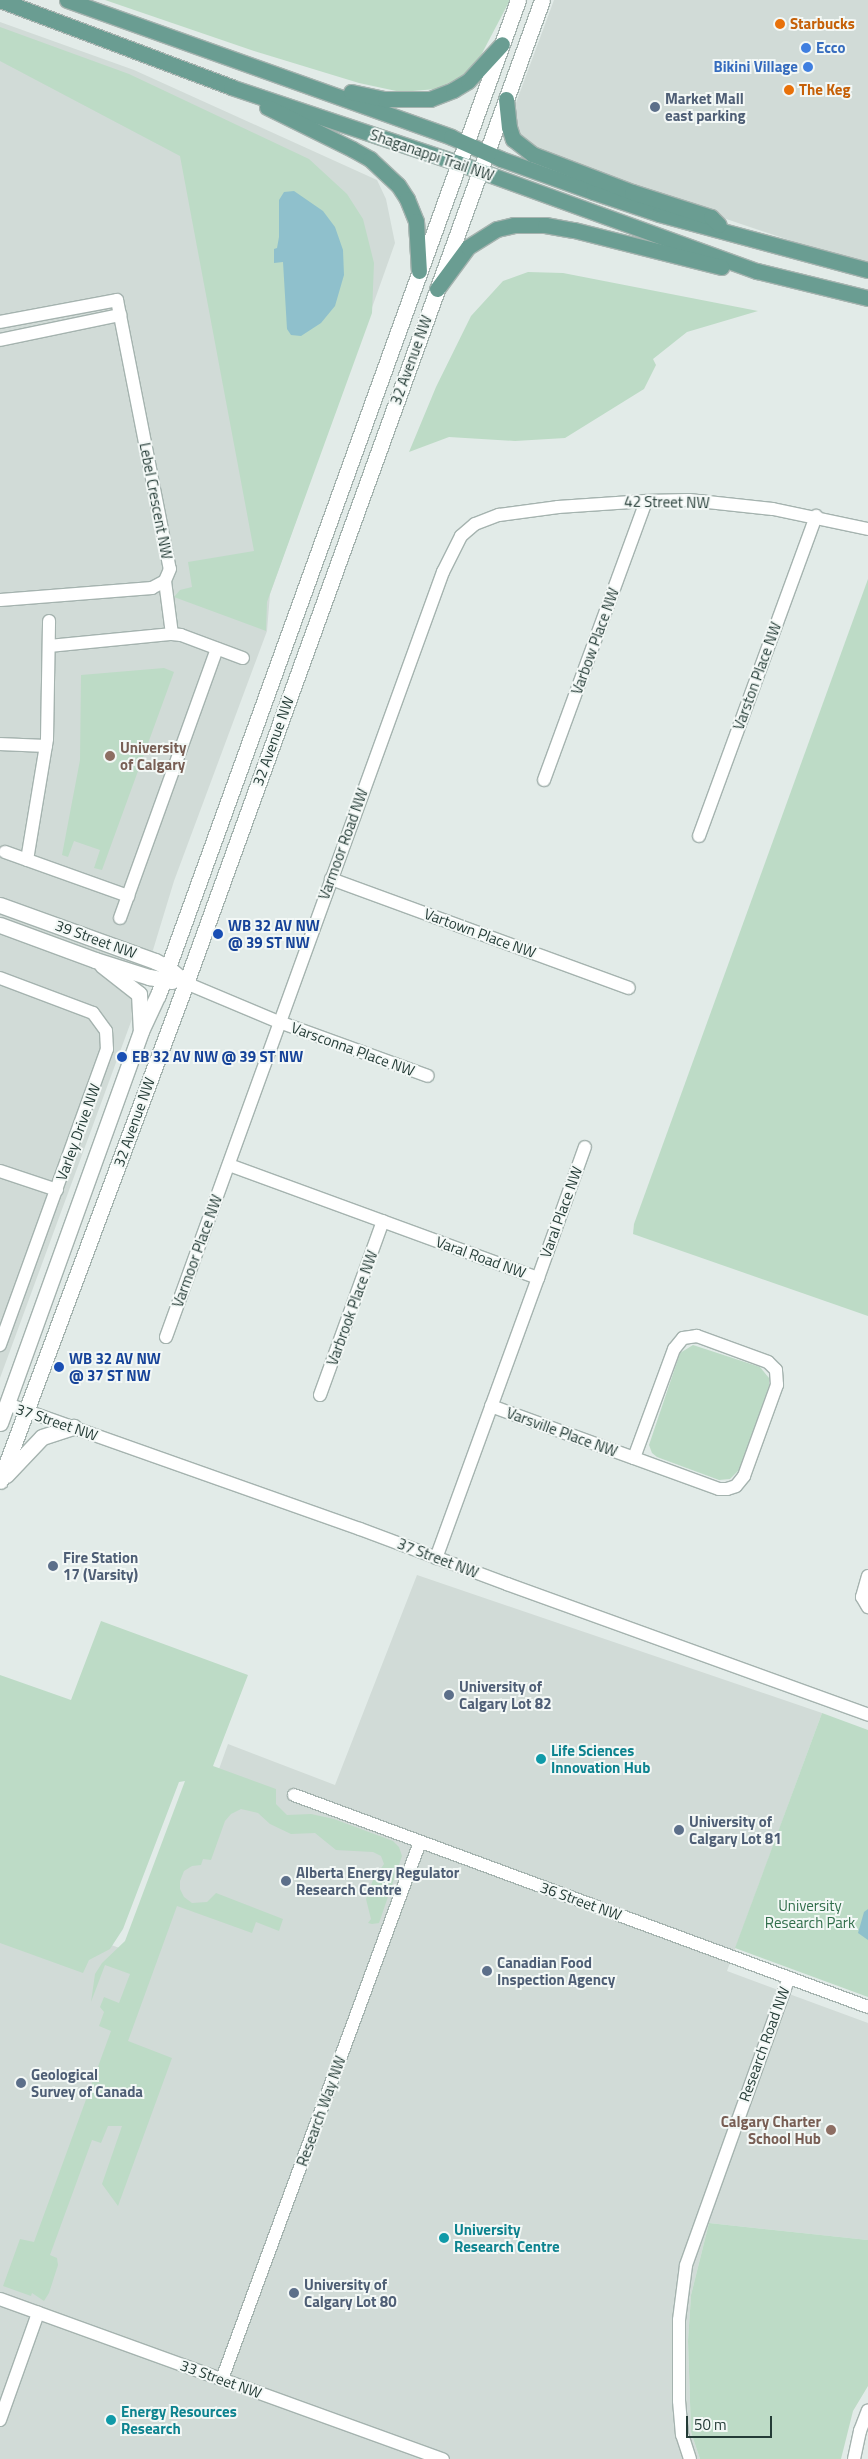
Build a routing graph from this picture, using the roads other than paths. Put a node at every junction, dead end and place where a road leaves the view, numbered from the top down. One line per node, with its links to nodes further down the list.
1 (0, 0): 7 (main road, Shaganappi Trail NW)
2 (67, 0): 6 (main road, Shaganappi Trail NW)
3 (518, 0): 5 (main road, 32 Avenue NW)
4 (542, 0): 8 (main road, 32 Avenue NW)
5 (502, 44): 6 (main road); 9 (main road, 32 Avenue NW)
6 (260, 68): 9 (main road, Shaganappi Trail NW)
7 (231, 87): 11 (main road, Shaganappi Trail NW); 15 (main road)
8 (506, 99): 10 (main road, 32 Avenue NW); 13 (main road)
9 (466, 143): 10 (main road, Shaganappi Trail NW); 11 (main road, 32 Avenue NW)
10 (486, 152): 12 (main road, 32 Avenue NW); 13 (main road, Shaganappi Trail NW)
11 (458, 163): 12 (main road, Shaganappi Trail NW); 15 (main road, 32 Avenue NW)
12 (480, 171): 16 (main road, Shaganappi Trail NW); 17 (main road, 32 Avenue NW)
13 (726, 232): 14 (main road, Shaganappi Trail NW)
14 (868, 270)
15 (419, 271): 45 (main road, 32 Avenue NW)
16 (757, 271): 17 (main road); 18 (main road, Shaganappi Trail NW)
17 (437, 289): 47 (main road, 32 Avenue NW)
18 (868, 298)
19 (120, 315): 20 (street, Lebel Crescent NW); 21 (street); 26 (street, Lebel Crescent NW)
20 (0, 322)
21 (0, 340)
22 (646, 501): 23 (street, 42 Street NW); 24 (street, 42 Street NW); 35 (street, Varbow Place NW)
23 (816, 516): 25 (street, 42 Street NW); 36 (street, Varston Place NW)
24 (468, 529): 39 (street, Varmoor Road NW)
25 (868, 529)
26 (165, 581): 27 (street, Lebel Crescent NW); 29 (street)
27 (0, 600)
28 (49, 621): 30 (street)
29 (172, 634): 30 (street); 31 (street)
30 (49, 646): 34 (street)
31 (217, 649): 32 (street); 40 (street)
32 (243, 658)
33 (0, 744): 34 (street)
34 (46, 746): 38 (street)
35 (544, 780)
36 (699, 836)
37 (5, 852): 38 (street)
38 (27, 860): 40 (street)
39 (330, 878): 48 (street, Vartown Place NW); 49 (street, Varmoor Road NW)
40 (128, 896): 42 (street)
41 (0, 905): 45 (main road, 39 Street NW)
42 (120, 918)
43 (0, 924): 44 (main road, 39 Street NW)
44 (95, 960): 45 (main road, 39 Street NW); 50 (main road)
45 (164, 974): 47 (main road, 39 Street NW); 50 (main road, 32 Avenue NW)
46 (0, 978): 55 (street, Varley Drive NW)
47 (186, 983): 49 (street, 39 Street NW); 63 (main road, 32 Avenue NW)
48 (628, 988)
49 (279, 1022): 51 (street, Varsconna Place NW); 53 (street, Varmoor Road NW)
50 (141, 1031): 61 (main road, 32 Avenue NW)
51 (428, 1076)
52 (585, 1147): 57 (street, Varal Place NW)
53 (229, 1165): 56 (street, Varal Road NW); 58 (street, Varmoor Place NW)
54 (0, 1172): 55 (street)
55 (57, 1190): 59 (street, Varley Drive NW)
56 (383, 1222): 57 (street, Varal Road NW); 60 (street, Varbrook Place NW)
57 (538, 1278): 62 (street, Varal Road NW)
58 (166, 1338)
59 (0, 1345)
60 (320, 1395)
61 (7, 1404): 63 (street, 37 Street NW); 64 (main road, 32 Avenue NW)
62 (491, 1406): 66 (street, Varsville Place NW); 68 (street, Varal Road NW)
63 (27, 1411): 65 (street, 37 Street NW); 67 (main road, 32 Avenue NW)
64 (0, 1423)
65 (73, 1427): 67 (main road); 68 (street, 37 Street NW)
66 (634, 1458): 66 (street, Varsville Place NW)
67 (0, 1481)
68 (436, 1558): 71 (street, 37 Street NW)
69 (868, 1576): 70 (street)
70 (868, 1608)
71 (868, 1715)
72 (294, 1794): 73 (street, 36 Street NW)
73 (420, 1842): 74 (street, 36 Street NW); 78 (street, Research Way NW)
74 (789, 1978): 75 (street, 36 Street NW); 82 (street, Research Road NW)
75 (868, 2008)
76 (0, 2299): 77 (street, 33 Street NW)
77 (38, 2313): 78 (street, 33 Street NW); 80 (street)
78 (222, 2379): 81 (street, 33 Street NW)
79 (868, 2410): 83 (street)
80 (0, 2420)
81 (443, 2459)
82 (690, 2459)
83 (854, 2459)

